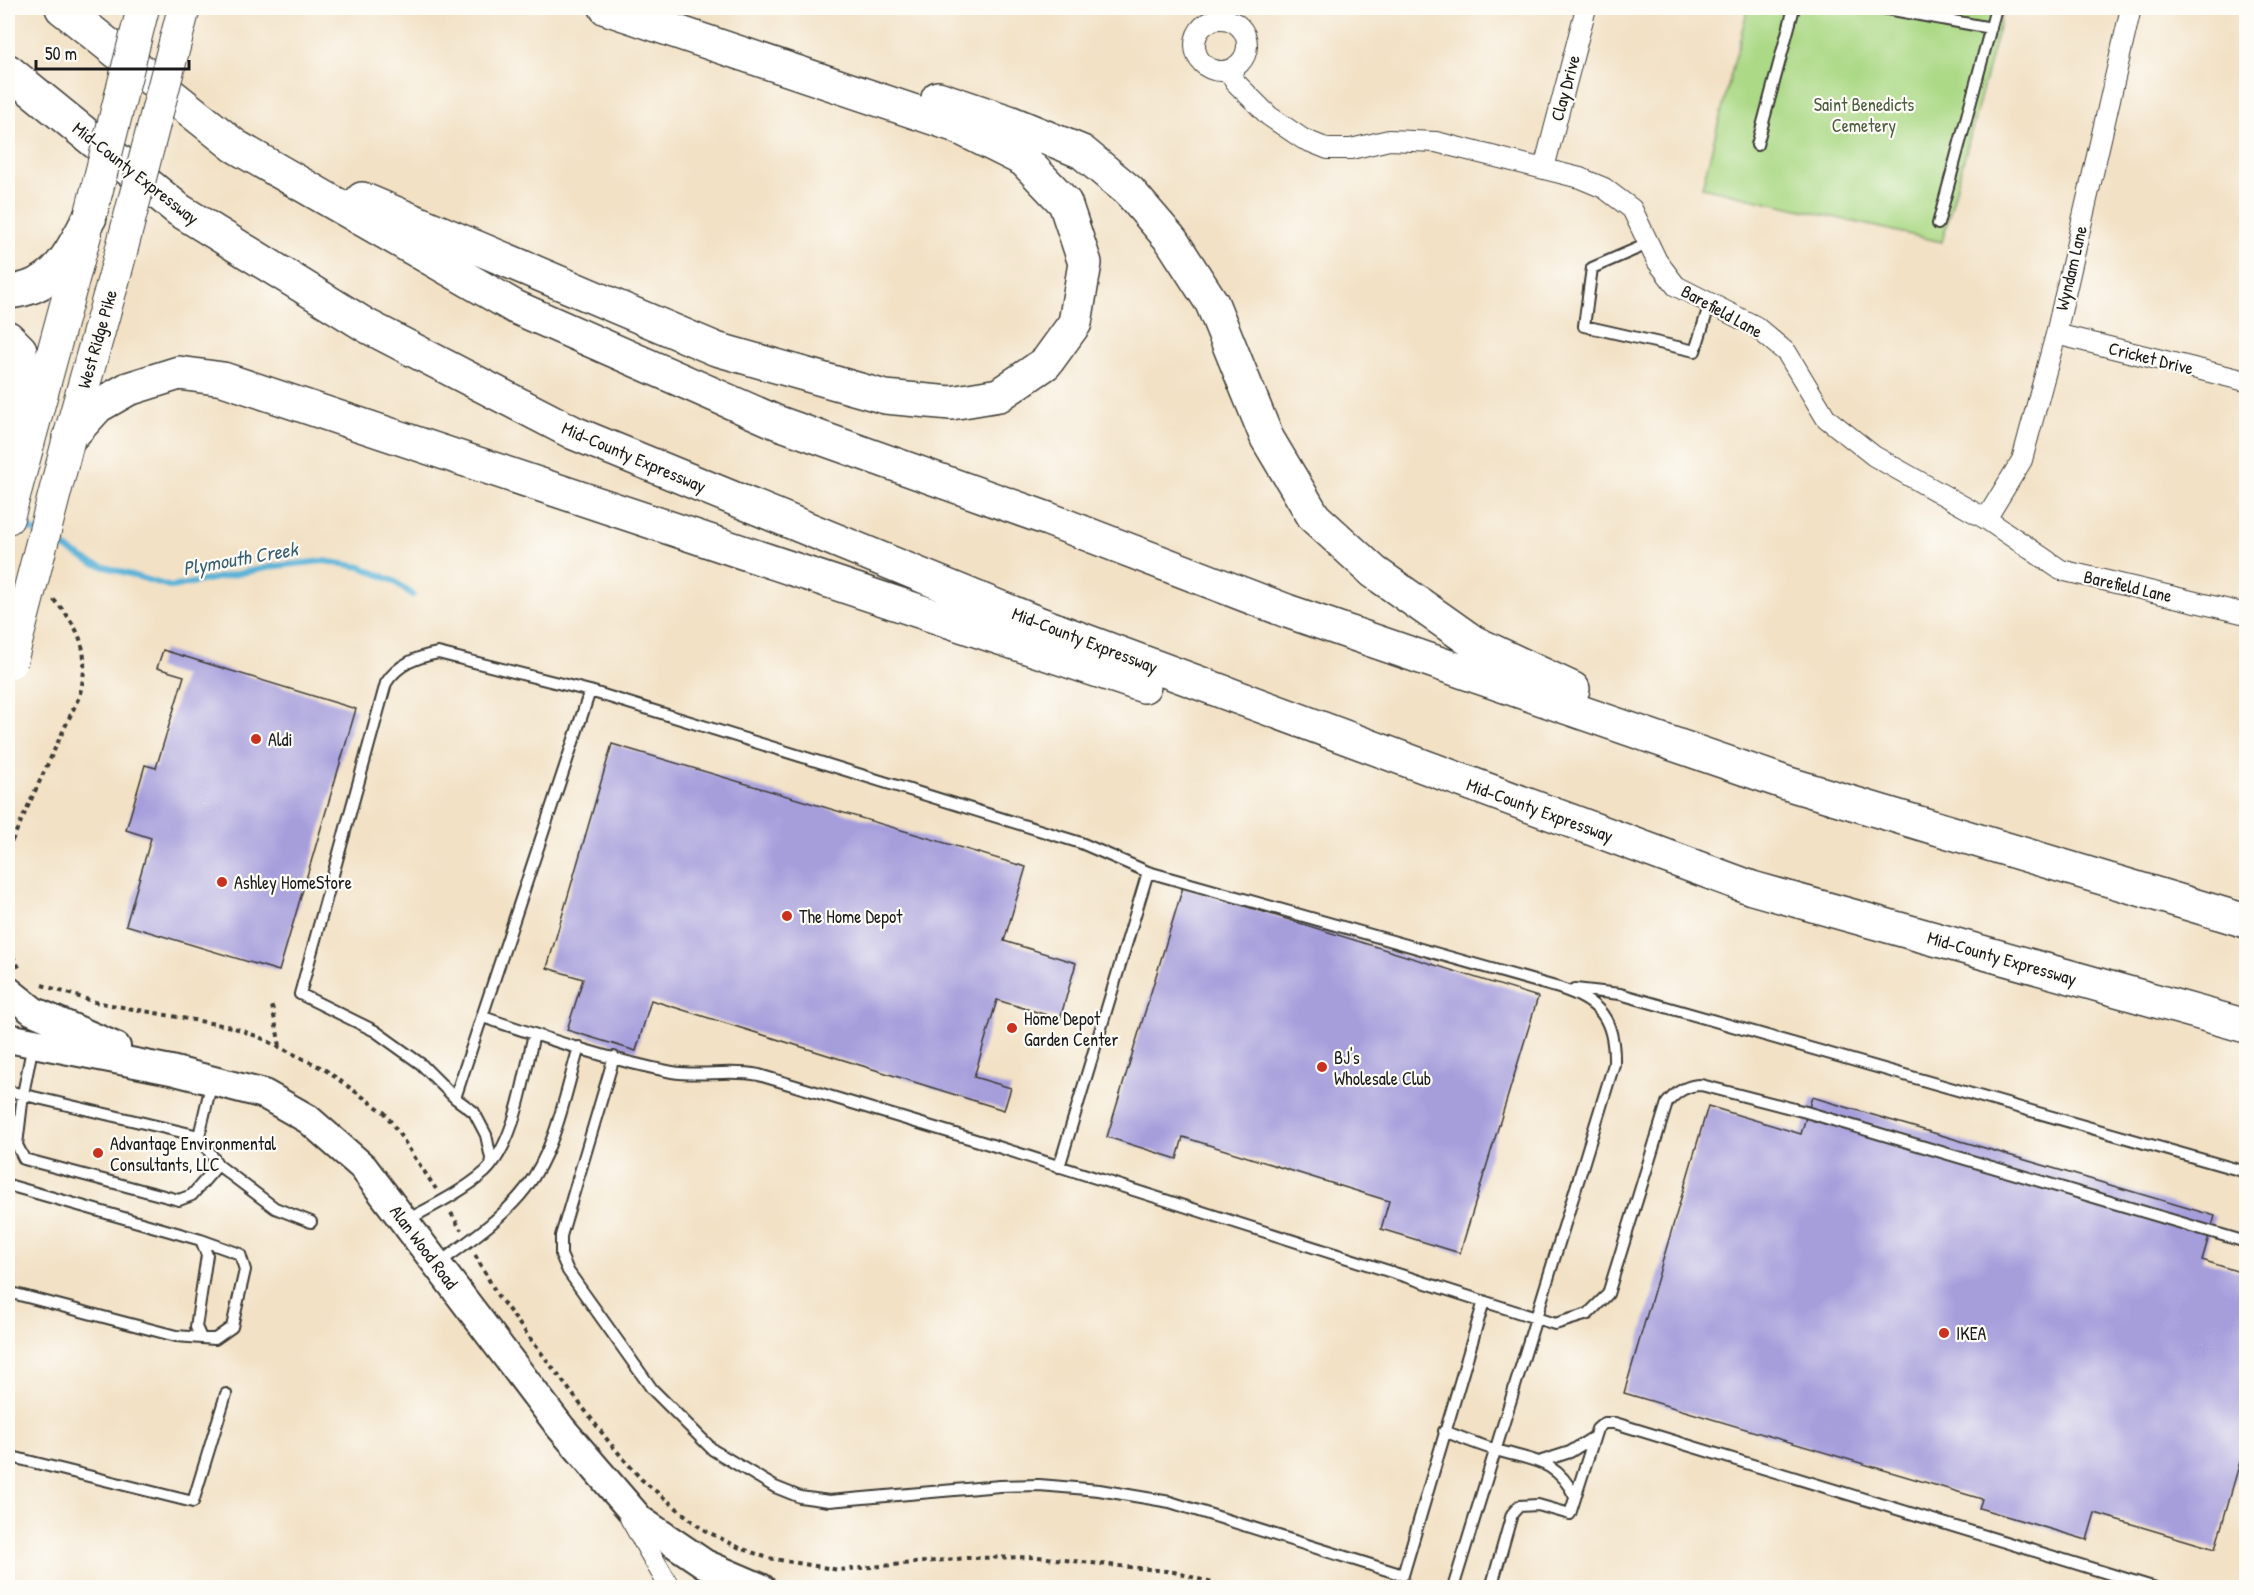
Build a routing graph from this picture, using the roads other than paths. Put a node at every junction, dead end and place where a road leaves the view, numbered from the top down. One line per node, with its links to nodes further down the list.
1 (62, 8): 15 (highway)
2 (143, 8): 17 (main road, bridge)
3 (184, 8): 26 (main road, West Ridge Pike, bridge)
4 (606, 8): 15 (highway)
5 (668, 8): 32 (highway)
6 (1583, 8): 16 (street, Clay Drive)
7 (1794, 8): 14 (lane)
8 (1882, 8): 11 (lane)
9 (1996, 8): 11 (lane)
10 (2131, 8): 22 (street, Wyndam Lane)
11 (1991, 28): 18 (lane)
12 (1229, 70): 16 (street, Barefield Lane)
13 (14, 77): 34 (highway, Mid-County Expressway)
14 (1757, 145)
15 (236, 146): 32 (highway)
16 (1544, 168): 19 (street, Barefield Lane)
17 (90, 217): 20 (highway); 25 (main road)
18 (1938, 224)
19 (1650, 243): 21 (street, Barefield Lane); 21 (lane)
20 (8, 291)
21 (1710, 303): 28 (street, Barefield Lane)
22 (2056, 334): 24 (street, Cricket Drive); 28 (street, Wyndam Lane)
23 (8, 338): 25 (highway)
24 (2247, 381)
25 (28, 431): 27 (main road)
26 (69, 438): 30 (main road, West Ridge Pike, bridge); 34 (highway)
27 (8, 518)
28 (1986, 519): 29 (street, Barefield Lane)
29 (2247, 614)
30 (9, 666)
31 (590, 691): 33 (lane); 38 (lane); 48 (lane)
32 (1789, 784): 35 (highway)
33 (1148, 872): 36 (lane); 54 (lane)
34 (1752, 888): 39 (highway, Mid-County Expressway)
35 (2247, 921)
36 (1559, 988): 55 (lane); 64 (lane)
37 (8, 991): 44 (street)
38 (483, 1017): 40 (lane); 48 (lane)
39 (2247, 1026)
40 (534, 1034): 42 (lane); 52 (lane)
41 (20, 1041): 44 (street, Alan Wood Road); 47 (lane)
42 (579, 1047): 43 (lane); 61 (lane)
43 (614, 1057): 54 (lane); 67 (lane)
44 (171, 1070): 45 (street, Alan Wood Road)
45 (212, 1081): 51 (lane); 58 (street, Alan Wood Road)
46 (8, 1091): 47 (lane)
47 (23, 1094): 50 (lane); 51 (lane)
48 (454, 1098): 52 (lane)
49 (8, 1124): 50 (lane)
50 (20, 1126): 53 (lane)
51 (199, 1136): 53 (lane)
52 (492, 1163): 58 (lane)
53 (218, 1166): 57 (lane)
54 (1059, 1167): 63 (lane)
55 (2247, 1172)
56 (8, 1185): 59 (lane)
57 (311, 1222)
58 (404, 1222): 61 (street, Alan Wood Road)
59 (201, 1239): 65 (lane); 65 (lane)
60 (2247, 1242): 64 (lane)
61 (437, 1265): 72 (street, Alan Wood Road)
62 (8, 1292): 65 (lane)
63 (1484, 1301): 64 (lane); 67 (lane)
64 (1534, 1319): 69 (lane)
65 (201, 1338)
66 (226, 1394): 70 (lane)
67 (1444, 1431): 69 (lane)
68 (1594, 1437): 71 (lane); 73 (lane); 78 (lane)
69 (1495, 1450): 71 (lane); 76 (lane)
70 (8, 1456)
71 (1542, 1461): 73 (lane)
72 (604, 1478): 74 (street); 75 (street, Alan Wood Road)
73 (1575, 1497): 77 (lane)
74 (670, 1587)
75 (761, 1587)
76 (1453, 1587)
77 (1491, 1587)
78 (2156, 1587)

